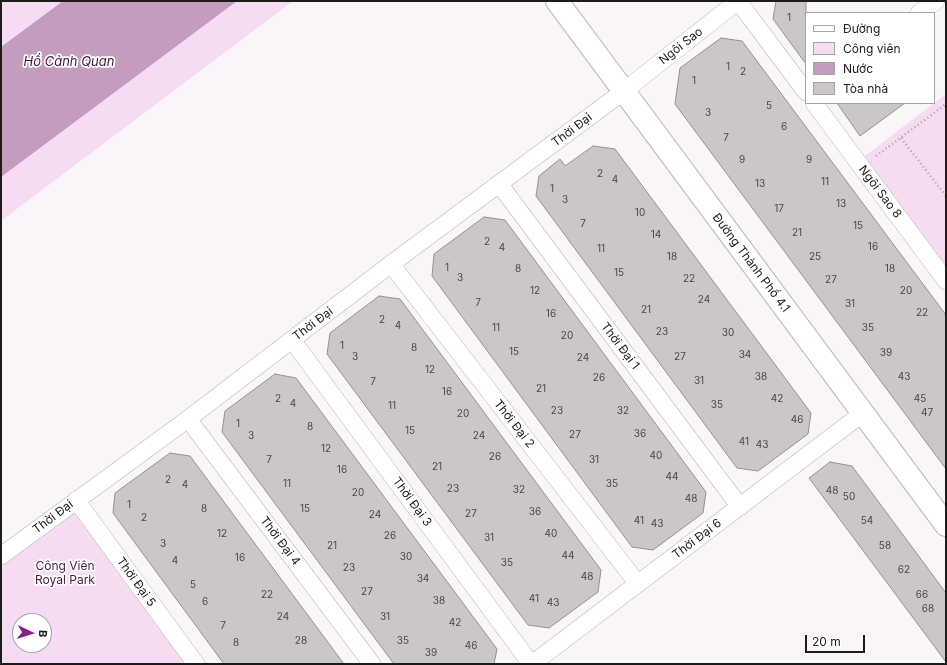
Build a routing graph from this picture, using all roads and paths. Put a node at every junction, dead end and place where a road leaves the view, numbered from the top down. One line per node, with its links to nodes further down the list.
1 (557, 1): 5 (street, Đường Thành Phố 4.1)
2 (738, 1): 5 (street, Ngôi Sao); 6 (street)
3 (936, 1): 4 (street)
4 (920, 12)
5 (624, 91): 11 (street, Thời Đại); 16 (street, Đường Thành Phố 4.1)
6 (805, 91)
7 (815, 104): 10 (street, Ngôi Sao 8)
8 (946, 104): 9 (path)
9 (901, 138): 10 (path); 12 (path)
10 (861, 167): 14 (street, Ngôi Sao 8)
11 (500, 184): 13 (street, Thời Đại); 19 (street, Thời Đại 1)
12 (946, 196)
13 (391, 264): 15 (street, Thời Đại); 22 (street, Thời Đại 2)
14 (946, 281)
15 (292, 340): 17 (street, Thời Đại); 25 (street, Thời Đại 3)
16 (863, 413): 19 (street, Thời Đại 6); 20 (street, Đường Thành Phố 4.1)
17 (188, 418): 18 (street, Thời Đại); 24 (street, Thời Đại 4)
18 (76, 500): 21 (street, Thời Đại); 23 (street, Thời Đại 5)
19 (740, 507): 22 (street, Thời Đại 6)
20 (946, 525)
21 (1, 556)
22 (638, 584): 25 (street, Thời Đại 6)
23 (196, 664)
24 (372, 664)
25 (532, 664)

